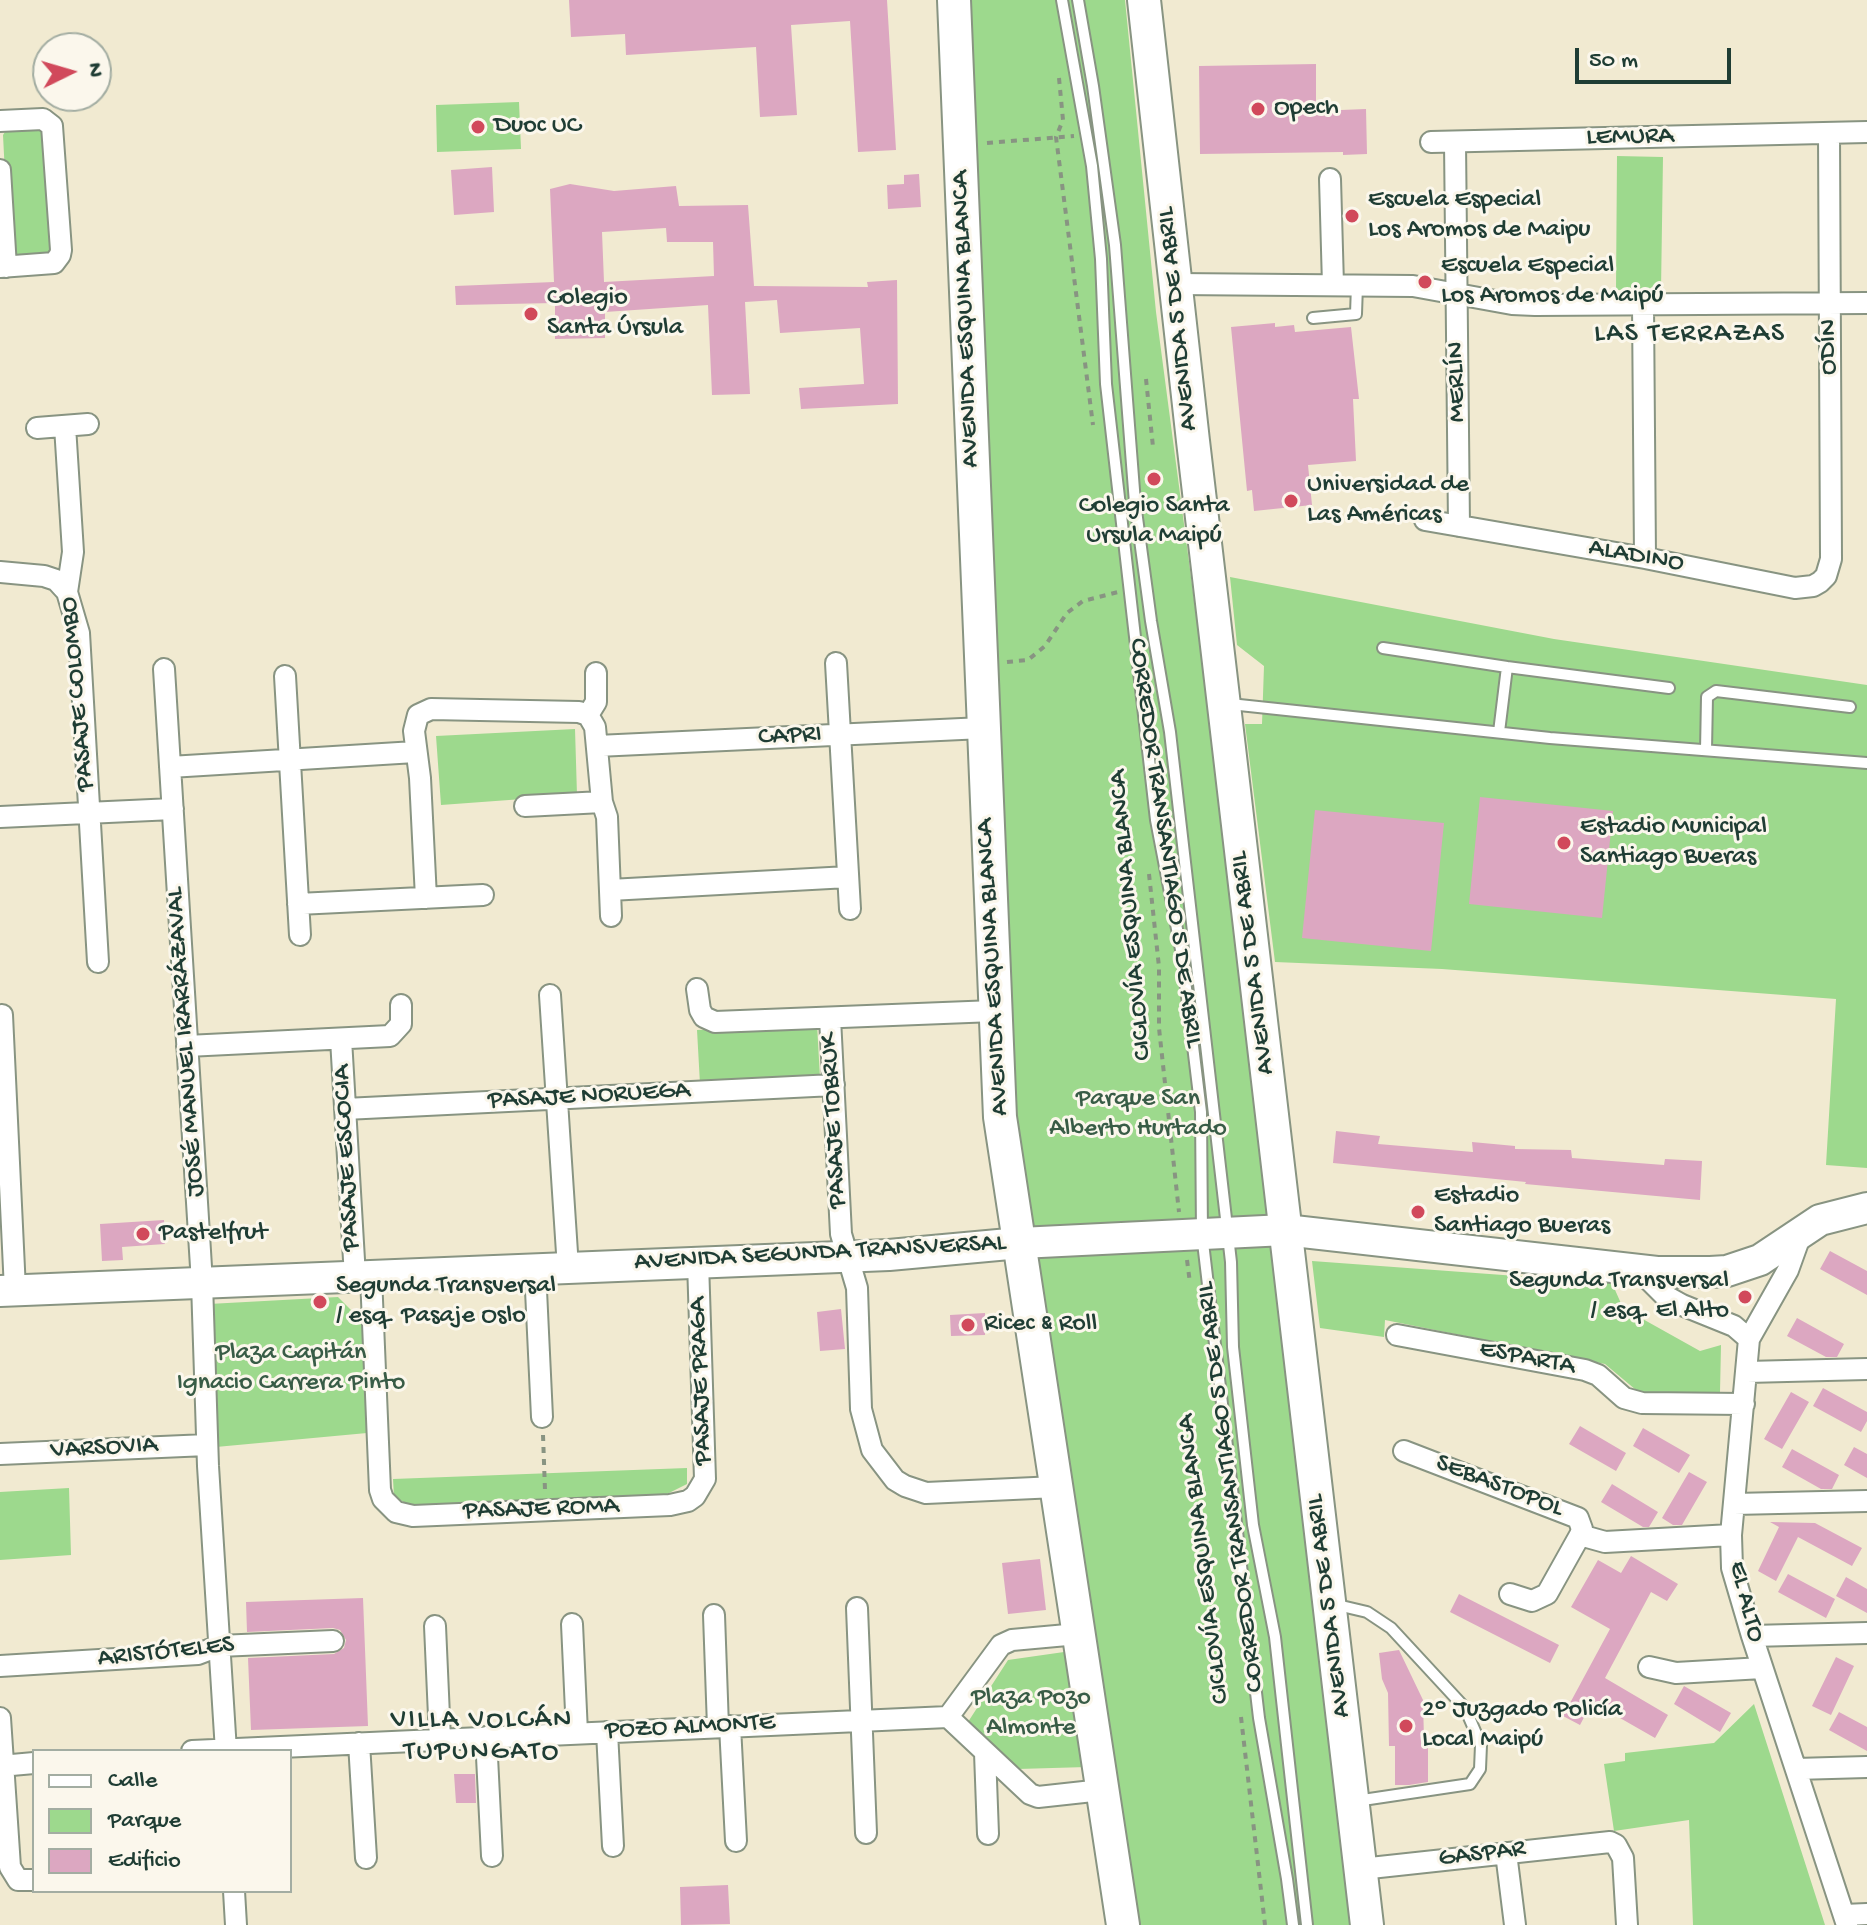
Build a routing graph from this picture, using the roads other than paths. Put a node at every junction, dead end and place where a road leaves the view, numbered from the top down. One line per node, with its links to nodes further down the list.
1 (954, 0): 40 (main road, AVENIDA ESQUINA BLANCA)
2 (1062, 0): 77 (lane, CORREDOR TRANSANTIAGO 5 DE ABRIL)
3 (1078, 0): 77 (lane, CORREDOR TRANSANTIAGO 5 DE ABRIL)
4 (1144, 0): 13 (main road, AVENIDA 5 DE ABRIL)
5 (0, 121): 12 (street)
6 (1867, 132): 7 (street, LEMURA)
7 (1829, 134): 9 (street, LEMURA); 17 (street, ODÍN)
8 (1431, 142): 9 (street, LEMURA)
9 (1455, 142): 16 (street, MERLÍN)
10 (0, 170): 12 (street)
11 (1330, 179): 14 (street)
12 (3, 267)
13 (1176, 284): 14 (street); 37 (main road, AVENIDA 5 DE ABRIL)
14 (1333, 285): 15 (street)
15 (1357, 285): 16 (street); 20 (lane)
16 (1457, 295): 19 (street); 25 (street, MERLÍN)
17 (1830, 303): 18 (street); 19 (street); 27 (street, ODÍN)
18 (1867, 303)
19 (1643, 305): 26 (street)
20 (1313, 318)
21 (88, 424): 22 (street)
22 (65, 426): 23 (street); 29 (street, PASAJE COLOMBO)
23 (37, 428)
24 (1425, 520): 25 (street, ALADINO)
25 (1459, 526): 26 (street, ALADINO)
26 (1645, 558): 27 (street, ALADINO)
27 (1831, 559)
28 (0, 572): 29 (street)
29 (67, 592): 52 (street, PASAJE COLOMBO)
30 (1383, 648): 32 (lane)
31 (836, 663): 42 (street)
32 (1507, 667): 36 (lane); 41 (lane)
33 (164, 669): 48 (street, JOSÉ MANUEL IRARRÁZAVAL)
34 (596, 673): 39 (street)
35 (285, 676): 46 (street)
36 (1669, 688)
37 (1224, 704): 41 (lane); 75 (main road, AVENIDA 5 DE ABRIL)
38 (1850, 707): 44 (lane)
39 (588, 715): 43 (street); 45 (street)
40 (983, 728): 42 (street, CAPRI); 66 (main road, AVENIDA ESQUINA BLANCA)
41 (1499, 732): 44 (lane)
42 (840, 735): 43 (street, CAPRI); 54 (street)
43 (597, 746): 49 (street)
44 (1706, 750): 47 (lane)
45 (415, 752): 46 (street); 57 (street)
46 (290, 760): 48 (street); 58 (street)
47 (1867, 763)
48 (170, 767): 51 (street, JOSÉ MANUEL IRARRÁZAVAL)
49 (602, 802): 50 (street); 55 (street)
50 (525, 806)
51 (173, 809): 52 (street); 70 (street, JOSÉ MANUEL IRARRÁZAVAL)
52 (90, 813): 53 (street); 62 (street, PASAJE COLOMBO)
53 (0, 817)
54 (848, 877): 55 (street); 59 (street)
55 (610, 890): 60 (street)
56 (483, 895): 57 (street)
57 (426, 898): 58 (street)
58 (298, 904): 61 (street)
59 (850, 909)
60 (611, 916)
61 (300, 935)
62 (98, 962)
63 (697, 989): 68 (street)
64 (550, 995): 72 (street)
65 (401, 1005): 69 (street, PASAJE ESCOCIA)
66 (994, 1011): 68 (street); 78 (main road, AVENIDA ESQUINA BLANCA)
67 (2, 1015): 86 (street)
68 (830, 1018): 71 (street, PASAJE TOBRUK)
69 (341, 1039): 70 (street, PASAJE ESCOCIA); 73 (street, PASAJE ESCOCIA)
70 (187, 1046): 85 (street, JOSÉ MANUEL IRARRÁZAVAL)
71 (834, 1085): 72 (street, PASAJE NORUEGA); 79 (street, PASAJE TOBRUK)
72 (557, 1099): 73 (street, PASAJE NORUEGA); 81 (street)
73 (345, 1109): 84 (street, PASAJE ESCOCIA)
74 (1867, 1208): 76 (main road, AVENIDA SEGUNDA TRANSVERSAL)
75 (1285, 1230): 77 (main road, AVENIDA SEGUNDA TRANSVERSAL); 83 (main road, AVENIDA SEGUNDA TRANSVERSAL); 104 (main road, AVENIDA 5 DE ABRIL)
76 (1802, 1231): 83 (main road, AVENIDA SEGUNDA TRANSVERSAL); 88 (street, EL ALTO)
77 (1204, 1234): 78 (main road, AVENIDA SEGUNDA TRANSVERSAL); 149 (lane, CORREDOR TRANSANTIAGO 5 DE ABRIL); 150 (lane, CORREDOR TRANSANTIAGO 5 DE ABRIL)
78 (1020, 1243): 79 (main road, AVENIDA SEGUNDA TRANSVERSAL); 96 (main road, AVENIDA ESQUINA BLANCA)
79 (850, 1257): 80 (main road, AVENIDA SEGUNDA TRANSVERSAL); 96 (street, PASAJE TOBRUK)
80 (698, 1262): 81 (main road, AVENIDA SEGUNDA TRANSVERSAL); 97 (street, PASAJE PRAGA)
81 (568, 1268): 82 (main road, AVENIDA SEGUNDA TRANSVERSAL)
82 (535, 1269): 84 (main road, AVENIDA SEGUNDA TRANSVERSAL); 92 (street)
83 (1638, 1269): 88 (street)
84 (363, 1276): 85 (main road, AVENIDA SEGUNDA TRANSVERSAL); 100 (street, PASAJE ESCOCIA)
85 (202, 1283): 86 (main road, AVENIDA SEGUNDA TRANSVERSAL); 93 (street, JOSÉ MANUEL IRARRÁZAVAL)
86 (7, 1290)
87 (1397, 1335): 91 (street, ESPARTA)
88 (1749, 1339): 90 (street, EL ALTO)
89 (1867, 1369): 90 (street)
90 (1747, 1372): 91 (street, EL ALTO)
91 (1744, 1404): 99 (street, EL ALTO)
92 (542, 1417)
93 (207, 1445): 95 (street, VARSOVIA); 113 (street, JOSÉ MANUEL IRARRÁZAVAL)
94 (1404, 1451): 101 (street, SEBASTOPOL)
95 (0, 1454)
96 (1056, 1487): 110 (main road, AVENIDA ESQUINA BLANCA)
97 (695, 1496): 100 (street, PASAJE ROMA)
98 (1867, 1501): 99 (street)
99 (1734, 1504): 102 (street, EL ALTO)
100 (388, 1506)
101 (1580, 1535): 102 (street, SEBASTOPOL); 103 (street, SEBASTOPOL)
102 (1731, 1535): 111 (street, EL ALTO)
103 (1510, 1594)
104 (1331, 1604): 134 (main road, AVENIDA 5 DE ABRIL); 134 (lane)
105 (857, 1608): 119 (street)
106 (714, 1615): 120 (street)
107 (572, 1624): 122 (street)
108 (435, 1626): 124 (street)
109 (1867, 1633): 111 (street)
110 (1078, 1634): 117 (street); 133 (main road, AVENIDA ESQUINA BLANCA)
111 (1752, 1636): 116 (street, EL ALTO)
112 (333, 1641): 113 (street, ARISTÓTELES)
113 (219, 1646): 114 (street, ARISTÓTELES); 126 (street, JOSÉ MANUEL IRARRÁZAVAL)
114 (0, 1666)
115 (1649, 1667): 116 (street)
116 (1762, 1668): 132 (street, EL ALTO)
117 (948, 1717): 119 (street, POZO ALMONTE); 128 (street)
118 (0, 1718): 130 (street)
119 (861, 1720): 120 (street, POZO ALMONTE); 135 (street)
120 (724, 1727): 121 (street, POZO ALMONTE); 137 (street)
121 (607, 1732): 122 (street, POZO ALMONTE); 138 (street)
122 (577, 1733): 123 (street, POZO ALMONTE)
123 (486, 1737): 124 (street, POZO ALMONTE); 140 (street)
124 (440, 1739): 125 (street, POZO ALMONTE)
125 (359, 1743): 127 (street, POZO ALMONTE); 141 (street)
126 (226, 1749)
127 (245, 1749)
128 (985, 1753): 133 (street); 136 (street)
129 (32, 1763): 130 (street)
130 (2, 1766): 143 (street)
131 (1867, 1767): 132 (street)
132 (1796, 1769): 146 (street, EL ALTO)
133 (1102, 1790): 148 (main road, AVENIDA ESQUINA BLANCA)
134 (1353, 1801): 142 (main road, AVENIDA 5 DE ABRIL)
135 (866, 1833)
136 (988, 1834)
137 (736, 1841)
138 (613, 1846)
139 (1506, 1853): 142 (street, GASPAR); 152 (street); 153 (street, GASPAR)
140 (492, 1856)
141 (366, 1858)
142 (1361, 1869): 151 (main road, AVENIDA 5 DE ABRIL)
143 (24, 1878)
144 (234, 1893): 147 (street)
145 (1867, 1914): 146 (street)
146 (1845, 1920)
147 (236, 1925)
148 (1123, 1925)
149 (1293, 1925)
150 (1307, 1925)
151 (1367, 1925)
152 (1515, 1925)
153 (1627, 1925)

